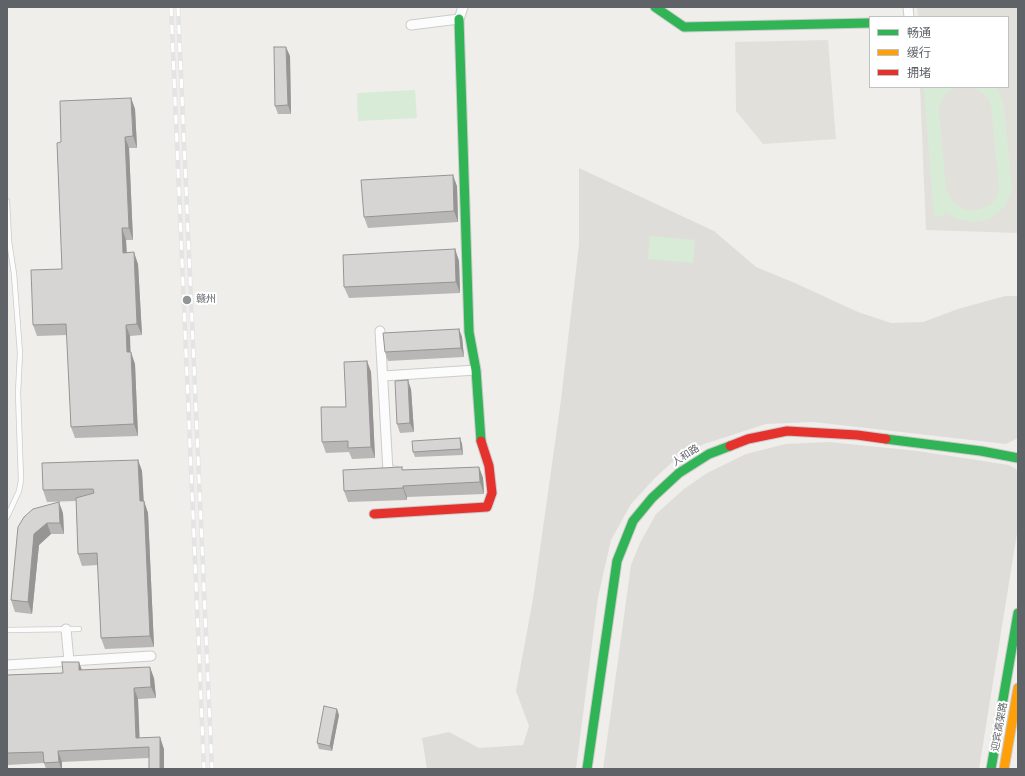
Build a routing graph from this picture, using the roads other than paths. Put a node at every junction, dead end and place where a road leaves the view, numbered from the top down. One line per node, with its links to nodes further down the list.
1 (463, 7): 3 (street)
2 (655, 7): 4 (main road)
3 (459, 19): 5 (street); 8 (main road)
4 (869, 23)
5 (411, 25)
6 (7, 201): 13 (lane)
7 (380, 331): 9 (street)
8 (476, 370): 9 (street); 12 (main road)
9 (383, 376): 11 (street)
10 (1018, 458): 22 (main road, 人和路)
11 (403, 470)
12 (374, 514)
13 (7, 517)
14 (1018, 613): 23 (main road)
15 (79, 628): 16 (lane)
16 (66, 629): 17 (lane); 19 (street)
17 (7, 630)
18 (151, 656): 19 (street)
19 (68, 660): 20 (street)
20 (7, 665)
21 (1018, 688): 24 (main road, 迎宾高架路)
22 (587, 769)
23 (991, 769)
24 (1004, 769)

